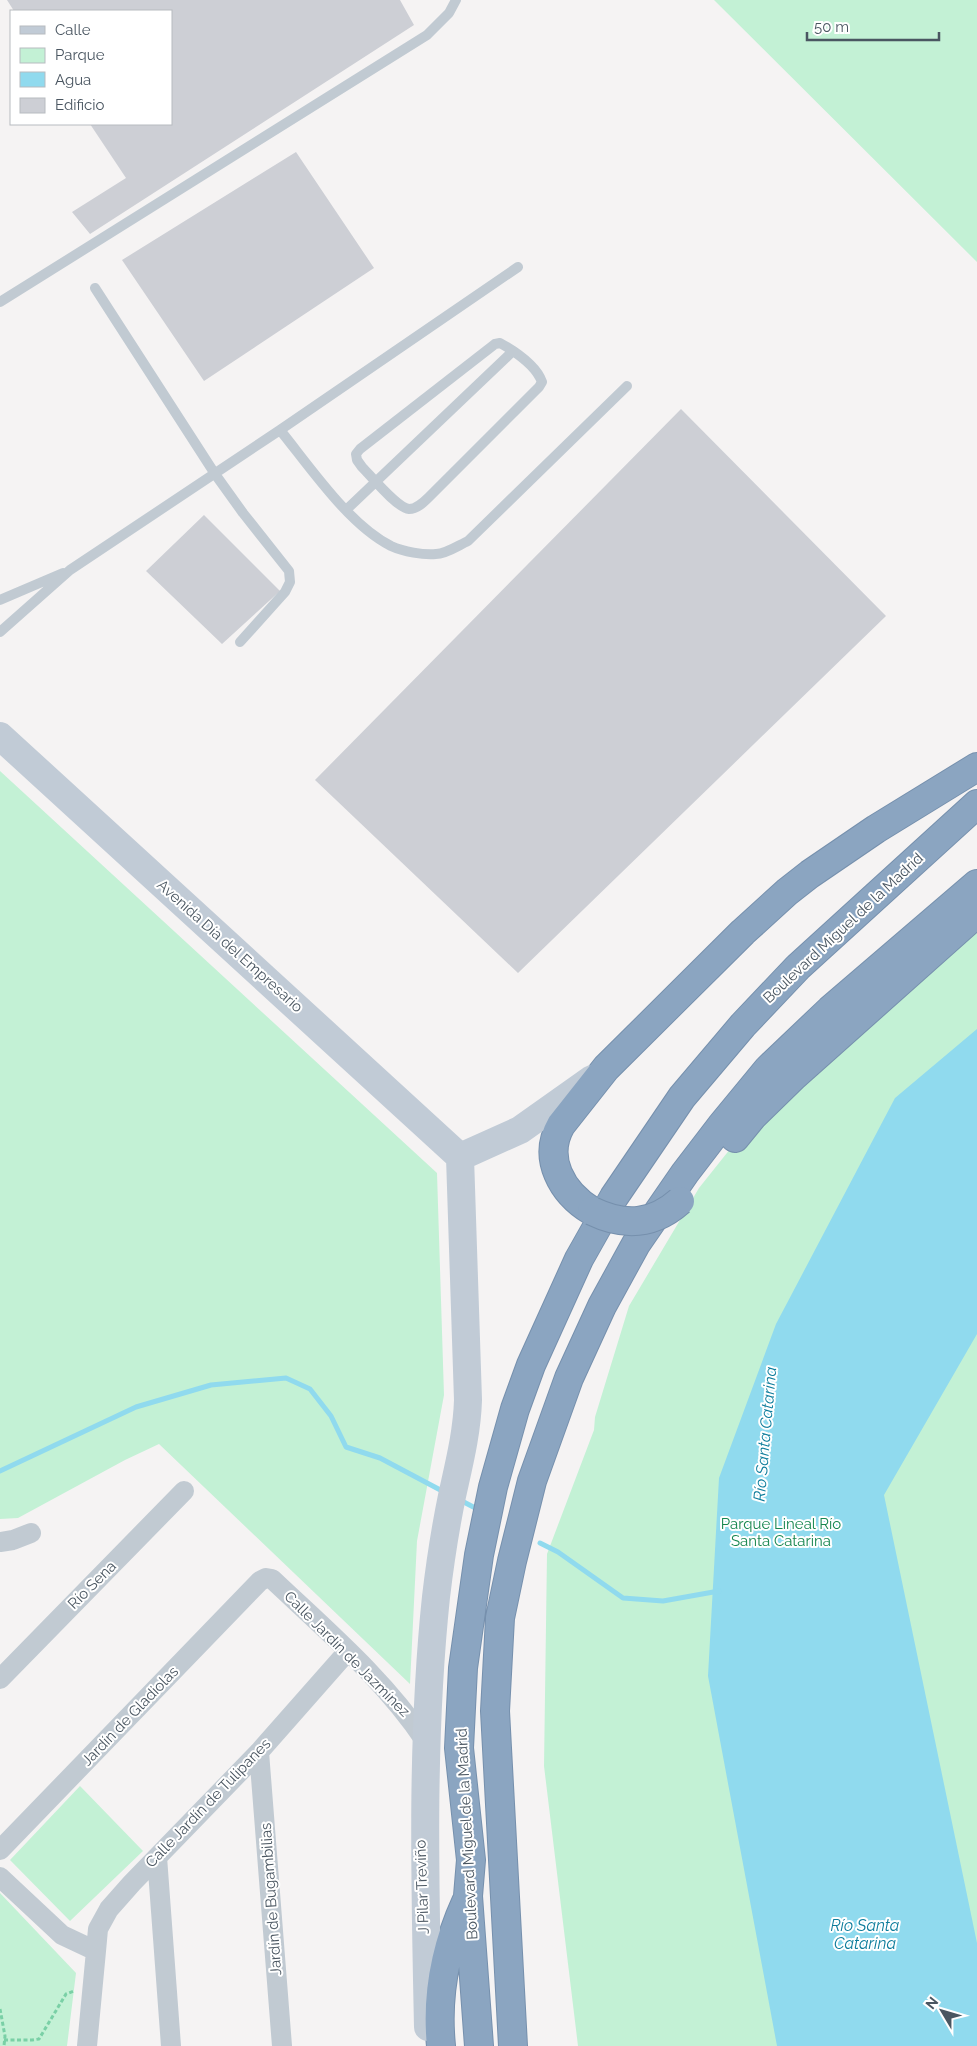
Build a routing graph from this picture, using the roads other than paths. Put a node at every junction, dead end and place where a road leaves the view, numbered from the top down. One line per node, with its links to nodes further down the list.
1 (456, 0): 4 (lane)
2 (518, 267): 7 (lane)
3 (95, 288): 8 (lane)
4 (0, 302)
5 (513, 351): 9 (lane); 9 (lane); 9 (lane)
6 (627, 386): 10 (lane)
7 (280, 430): 8 (lane); 10 (lane)
8 (215, 474): 11 (lane); 14 (lane)
9 (377, 482): 10 (lane)
10 (346, 510)
11 (70, 570): 12 (lane); 13 (lane)
12 (0, 600)
13 (0, 632)
14 (240, 642)
15 (0, 736): 21 (street, Avenida Día del Empresario)
16 (977, 767): 20 (highway)
17 (977, 804): 33 (highway, Boulevard Miguel de la Madrid)
18 (977, 884): 41 (highway)
19 (977, 913): 20 (highway, bridge)
20 (606, 1068): 21 (street)
21 (460, 1157): 28 (street)
22 (184, 1491): 27 (street, Río Sena)
23 (31, 1533): 24 (street)
24 (0, 1542)
25 (260, 1581): 26 (street, Calle Jardín de Jazmínez); 30 (street, Jardín de Gladiolas)
26 (348, 1651): 28 (street, Calle Jardín de Jazmínez); 29 (street, Calle Jardín de Tulipanes)
27 (0, 1678)
28 (422, 1735): 38 (street)
29 (259, 1752): 31 (street, Calle Jardín de Tulipanes); 37 (street, Jardín de Bugambilias)
30 (0, 1850)
31 (157, 1857): 34 (street, Calle Jardín de Tulipanes); 36 (street)
32 (0, 1877): 34 (street)
33 (468, 1896): 39 (highway); 40 (highway, Boulevard Miguel de la Madrid)
34 (88, 1948): 35 (street, Calle Jardín de Tulipanes)
35 (87, 2046)
36 (171, 2046)
37 (282, 2046)
38 (428, 2046)
39 (441, 2046)
40 (479, 2046)
41 (513, 2046)

